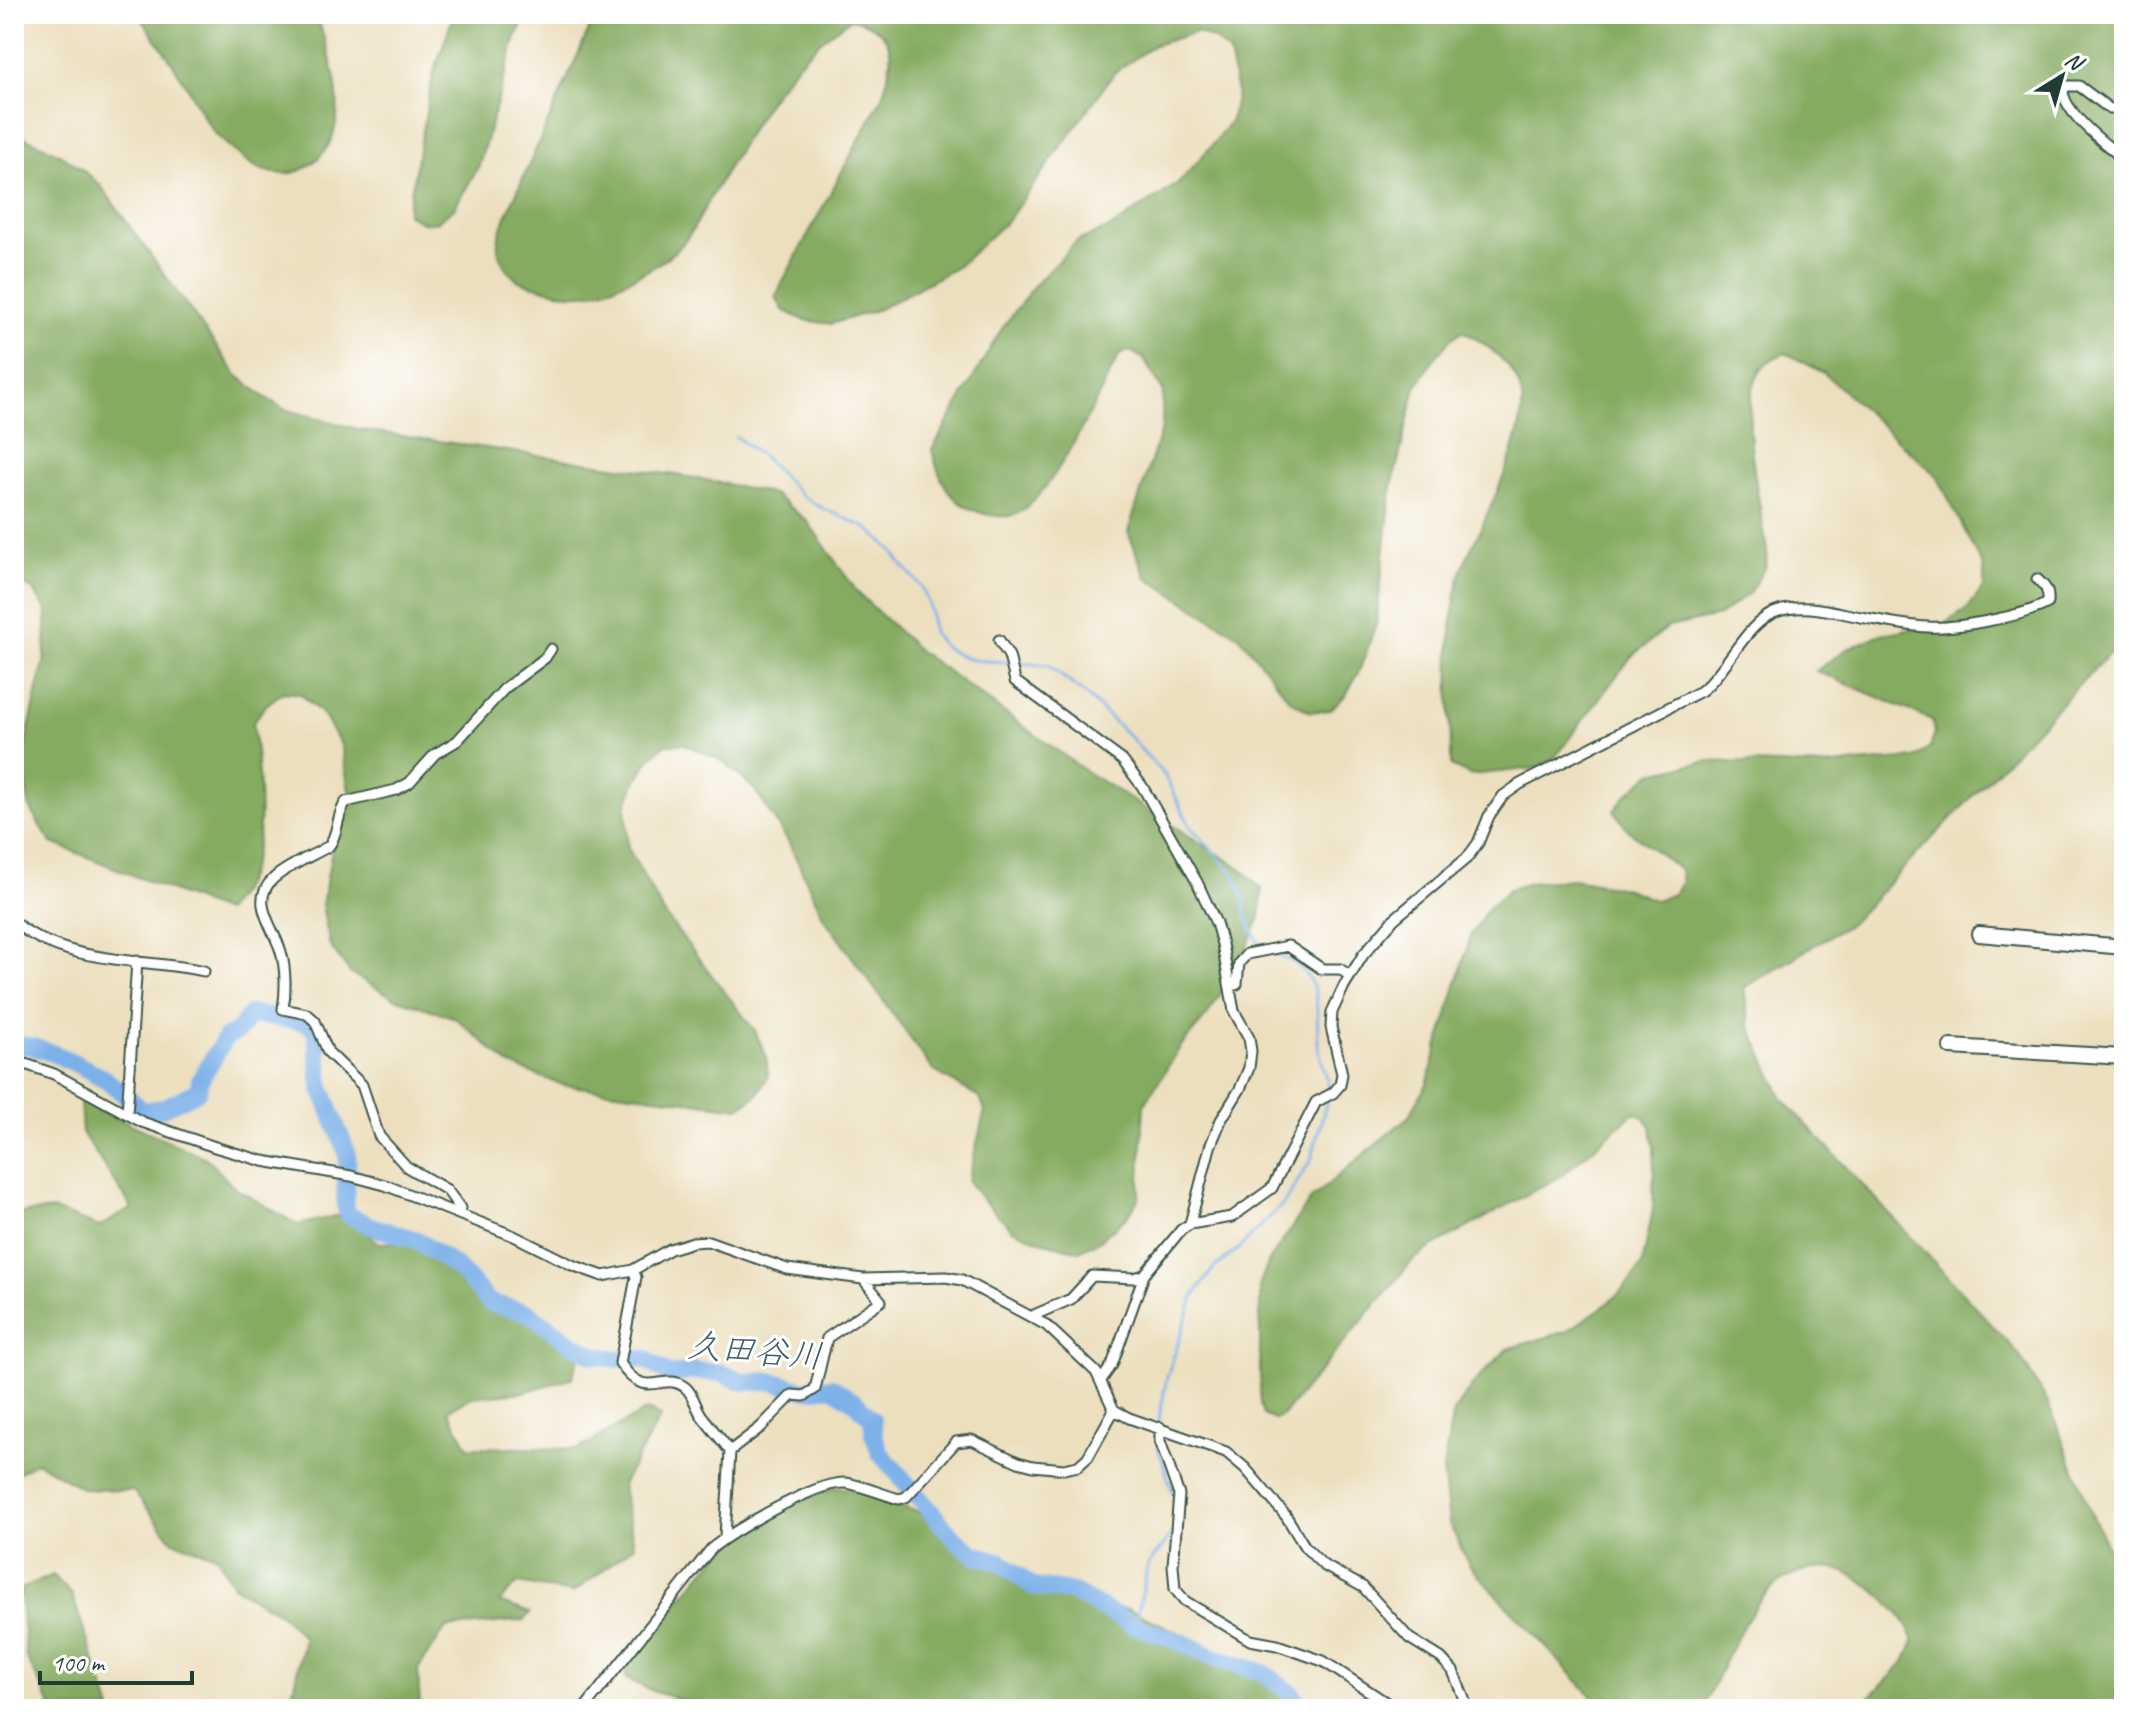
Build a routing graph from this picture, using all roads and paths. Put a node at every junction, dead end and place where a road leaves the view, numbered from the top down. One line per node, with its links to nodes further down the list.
1 (2124, 109): 2 (street)
2 (2124, 159)
3 (2037, 579): 11 (street)
4 (999, 640): 12 (street)
5 (551, 649): 17 (street)
6 (14, 922): 9 (street)
7 (1979, 934): 8 (street)
8 (2124, 947)
9 (137, 961): 10 (street); 16 (street)
10 (204, 971)
11 (1350, 976): 12 (street); 18 (street)
12 (1230, 987): 18 (street)
13 (1951, 1047): 14 (street)
14 (2124, 1057)
15 (14, 1060): 16 (street)
16 (128, 1109): 17 (street)
17 (459, 1214): 19 (street)
18 (1190, 1224): 20 (street)
19 (633, 1270): 21 (street); 26 (street)
20 (1144, 1275): 22 (street); 23 (street)
21 (863, 1279): 22 (street); 26 (street)
22 (1032, 1316): 23 (street)
23 (1102, 1379): 24 (street)
24 (1114, 1410): 25 (street); 27 (street)
25 (1160, 1427): 29 (street); 30 (street)
26 (730, 1451): 27 (street)
27 (725, 1537): 28 (street)
28 (584, 1709)
29 (1396, 1709)
30 (1468, 1709)

